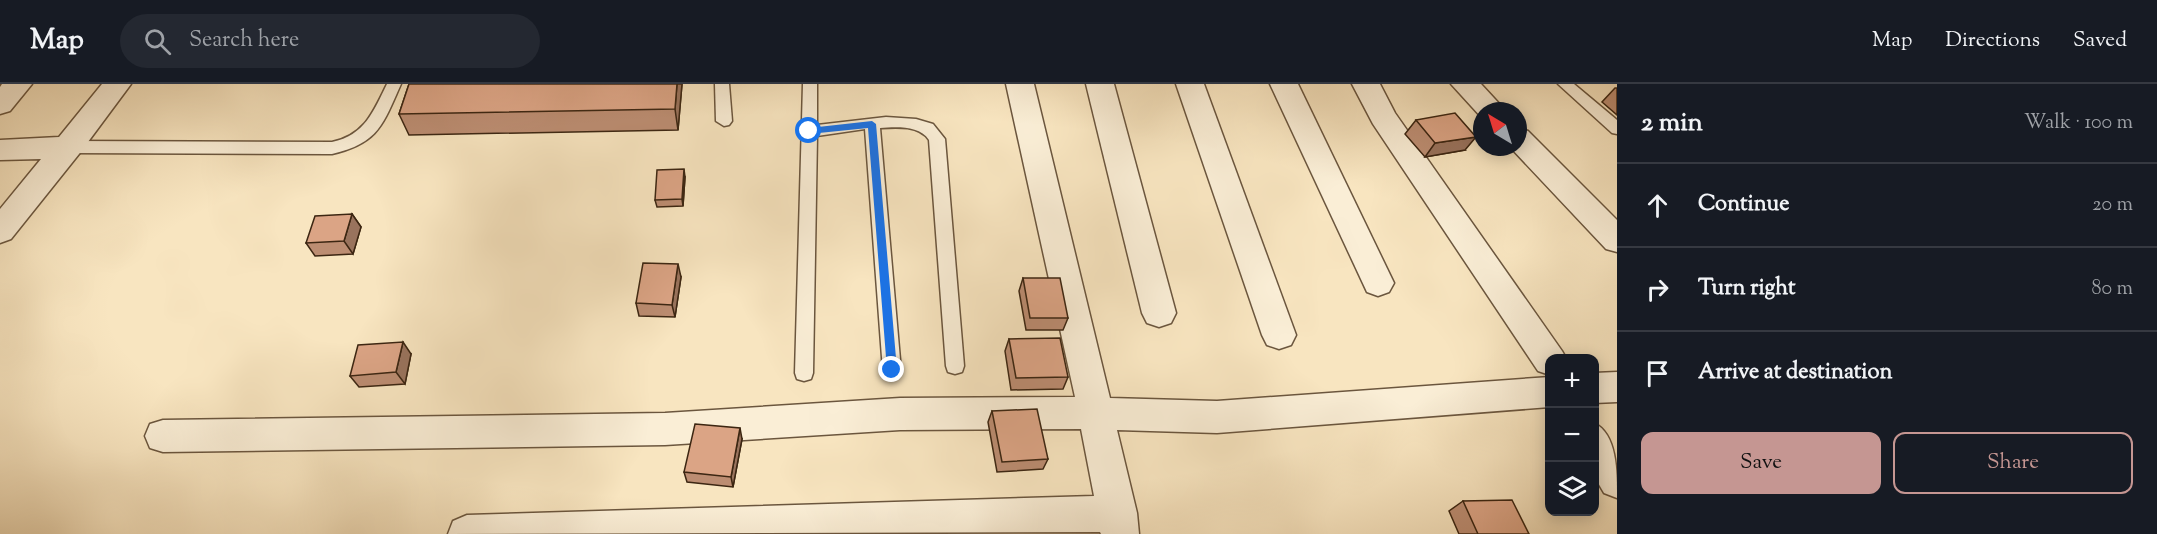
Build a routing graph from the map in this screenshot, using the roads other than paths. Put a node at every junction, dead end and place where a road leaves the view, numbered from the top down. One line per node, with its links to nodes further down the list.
1 (18, 84): 15 (street)
2 (117, 84): 20 (street)
3 (394, 84): 4 (lane); 20 (lane)
4 (400, 84)
5 (722, 84): 16 (lane)
6 (810, 84): 19 (lane)
7 (1020, 84): 35 (street)
8 (1100, 84): 26 (street)
9 (1190, 84): 27 (street)
10 (1284, 84): 25 (street)
11 (1366, 84): 28 (street)
12 (1465, 84): 14 (street)
13 (1565, 84): 18 (lane)
14 (1483, 102)
15 (0, 104)
16 (724, 121)
17 (872, 124): 19 (lane); 29 (lane); 30 (lane)
18 (1617, 129)
19 (809, 131): 31 (lane)
20 (69, 147): 22 (street); 23 (street)
21 (1527, 147): 24 (street)
22 (0, 150)
23 (0, 231)
24 (1617, 240)
25 (1378, 283)
26 (1159, 313)
27 (1279, 335)
28 (1545, 354)
29 (955, 366)
30 (892, 370)
31 (804, 373)
32 (1617, 387): 33 (street)
33 (1599, 388)
34 (1545, 392): 35 (street)
35 (1096, 413): 36 (street); 39 (street)
36 (163, 436)
37 (1599, 448): 38 (street)
38 (1617, 482)
39 (1119, 523): 40 (street)
40 (638, 531): 41 (street)
41 (467, 534)

